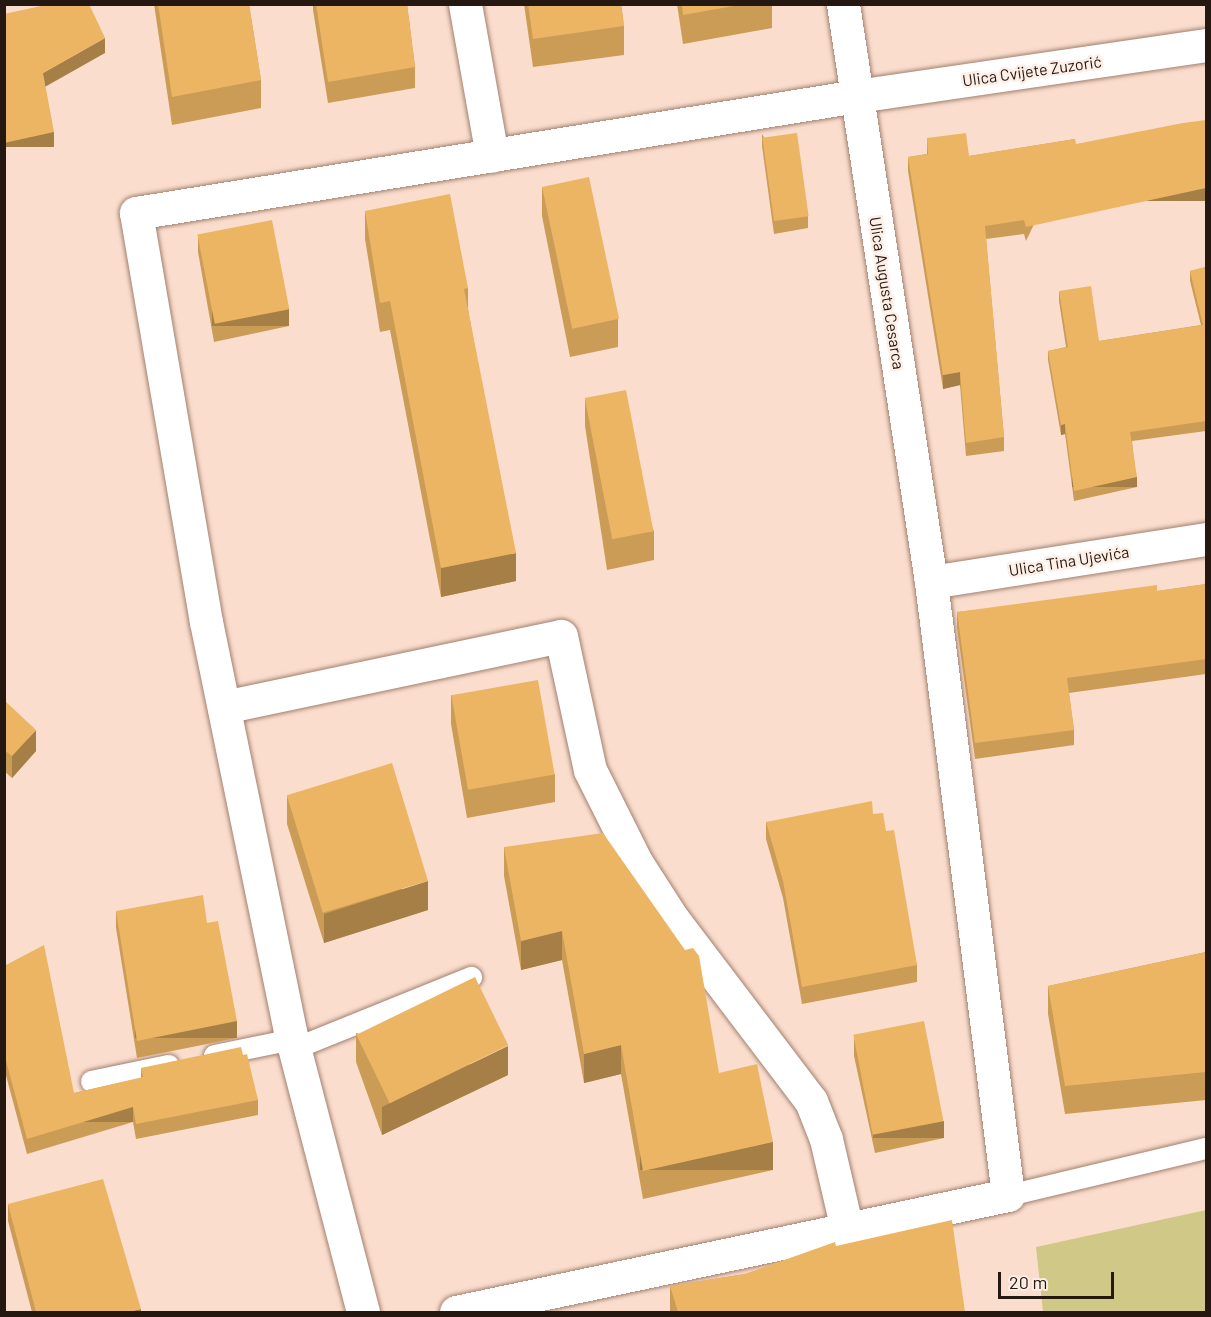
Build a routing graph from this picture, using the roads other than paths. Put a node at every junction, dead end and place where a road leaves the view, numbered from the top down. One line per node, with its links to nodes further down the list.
1 (465, 4): 5 (street)
2 (843, 4): 4 (street, Ulica Augusta Cesarca)
3 (1206, 45): 4 (street, Ulica Cvijete Zuzorić)
4 (857, 96): 5 (street, Ulica Cvijete Zuzorić); 7 (street, Ulica Augusta Cesarca)
5 (492, 156): 8 (street, Ulica Cvijete Zuzorić)
6 (1206, 539): 7 (street, Ulica Tina Ujevića)
7 (931, 582): 13 (street, Ulica Augusta Cesarca)
8 (224, 707): 10 (street); 14 (street)
9 (471, 977): 10 (lane)
10 (294, 1043): 11 (lane); 15 (street)
11 (91, 1081)
12 (1206, 1148): 13 (lane)
13 (1008, 1195): 14 (street)
14 (847, 1229): 16 (street)
15 (363, 1312)
16 (456, 1312)

